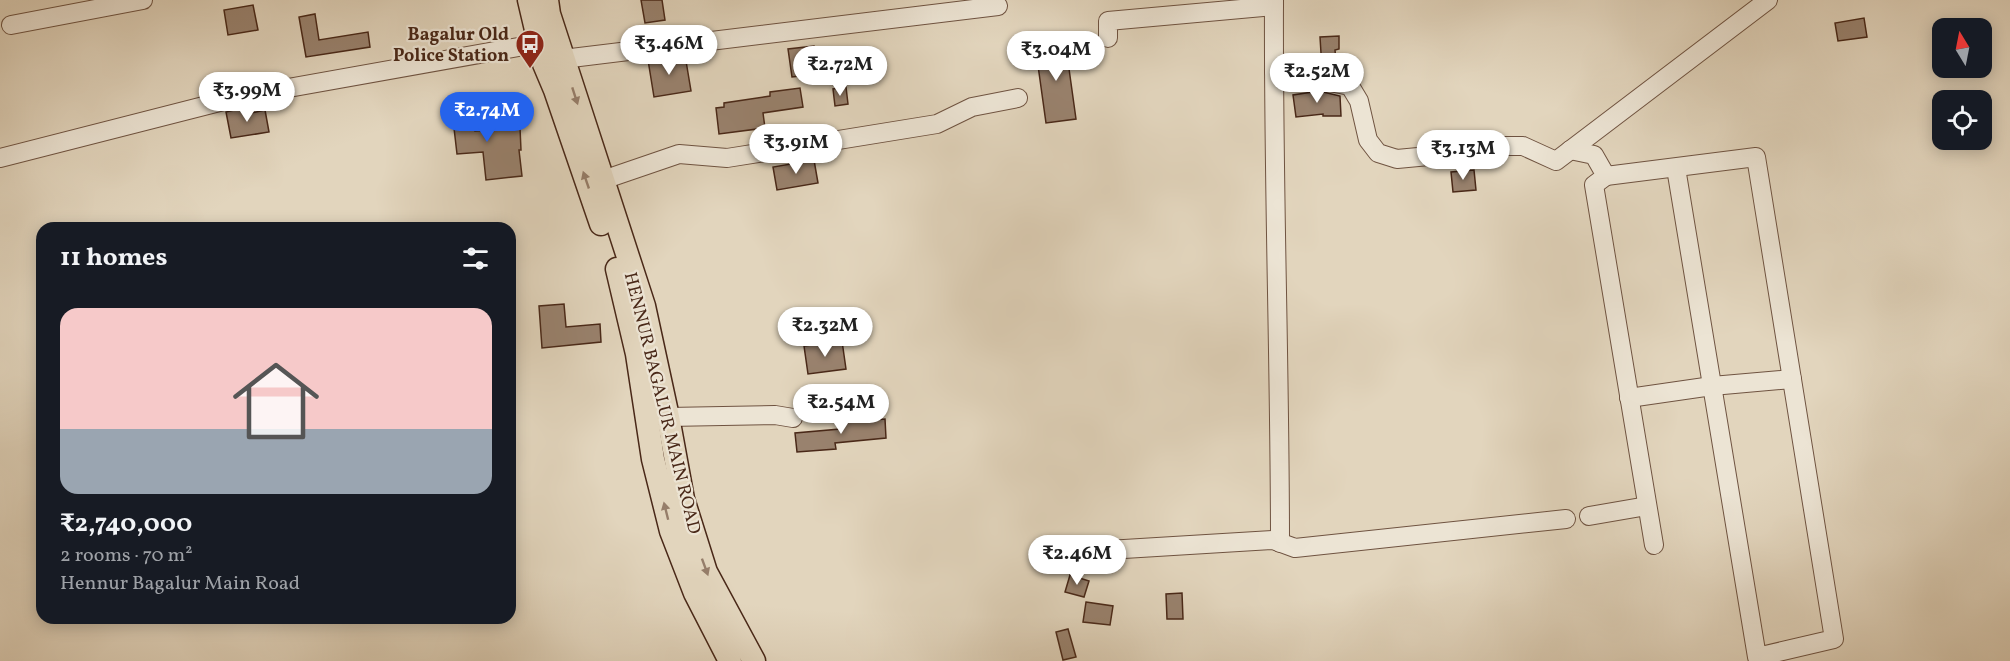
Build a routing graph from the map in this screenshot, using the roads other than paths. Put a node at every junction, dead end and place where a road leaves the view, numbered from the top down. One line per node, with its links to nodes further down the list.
1 (142, 0): 7 (street)
2 (530, 0): 9 (main road, HENNUR BAGALUR MAIN ROAD)
3 (547, 0): 9 (main road, HENNUR BAGALUR MAIN ROAD)
4 (1768, 0): 12 (street)
5 (1274, 3): 8 (street); 10 (street)
6 (998, 6): 9 (street)
7 (11, 25)
8 (1108, 38)
9 (551, 52): 13 (street); 16 (main road, HENNUR BAGALUR MAIN ROAD, one-way to 16); 28 (main road, HENNUR BAGALUR MAIN ROAD, one-way to 9)
10 (1274, 71): 12 (street); 25 (street)
11 (1018, 98): 16 (street)
12 (1570, 150): 15 (street)
13 (0, 158)
14 (1676, 168): 15 (street); 17 (street); 18 (street)
15 (1606, 176): 19 (street)
16 (603, 180): 20 (main road, HENNUR BAGALUR MAIN ROAD)
17 (1792, 379): 18 (street); 18 (street)
18 (1712, 387): 19 (street)
19 (1629, 398): 22 (street)
20 (668, 417): 21 (street); 29 (main road, HENNUR BAGALUR MAIN ROAD, one-way to 29)
21 (793, 418)
22 (1647, 506): 23 (street); 26 (street)
23 (1589, 516)
24 (1566, 519): 25 (street)
25 (1280, 543): 27 (street)
26 (1654, 545)
27 (1090, 551)
28 (730, 661)
29 (754, 661)

